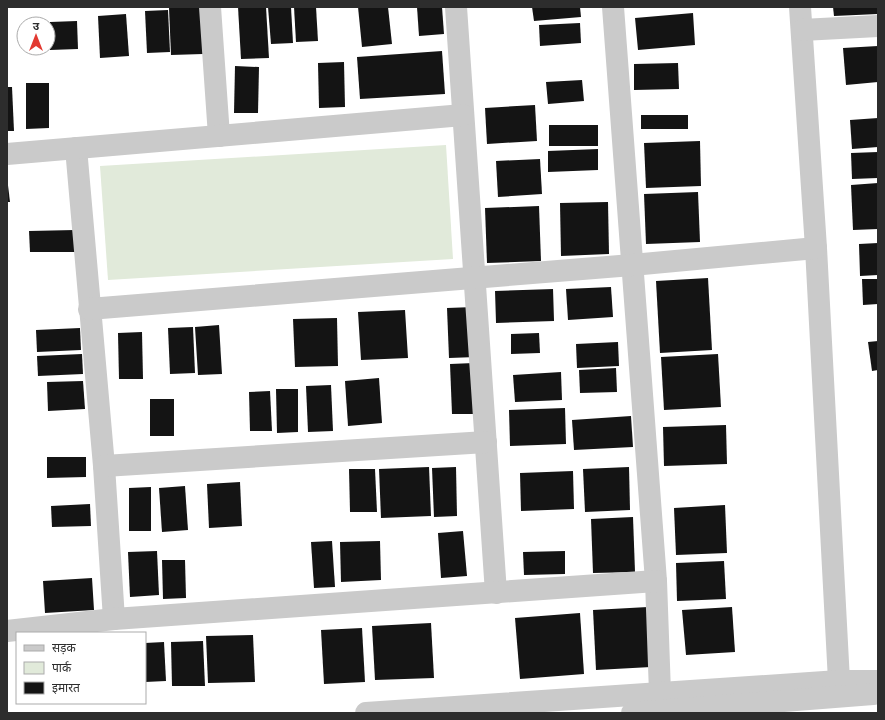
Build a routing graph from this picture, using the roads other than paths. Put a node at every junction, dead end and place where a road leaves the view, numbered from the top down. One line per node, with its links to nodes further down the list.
1 (210, 7): 8 (street)
2 (456, 7): 7 (street)
3 (613, 7): 12 (street)
4 (800, 7): 6 (street)
5 (878, 26): 6 (street)
6 (802, 30): 11 (street)
7 (464, 114): 8 (street); 13 (street)
8 (219, 136): 9 (street)
9 (76, 148): 10 (street); 14 (street)
10 (7, 154)
11 (816, 248): 12 (street); 21 (street)
12 (632, 265): 13 (street); 17 (street)
13 (475, 278): 14 (street); 15 (street)
14 (89, 309): 16 (street)
15 (486, 442): 16 (street); 18 (street)
16 (104, 466): 19 (street)
17 (656, 581): 18 (street); 23 (street)
18 (496, 593): 19 (street)
19 (114, 619): 20 (street)
20 (7, 632)
21 (839, 681): 22 (street); 23 (street)
22 (878, 681)
23 (660, 693): 25 (street)
24 (878, 694): 26 (street)
25 (366, 713)
26 (632, 713)

